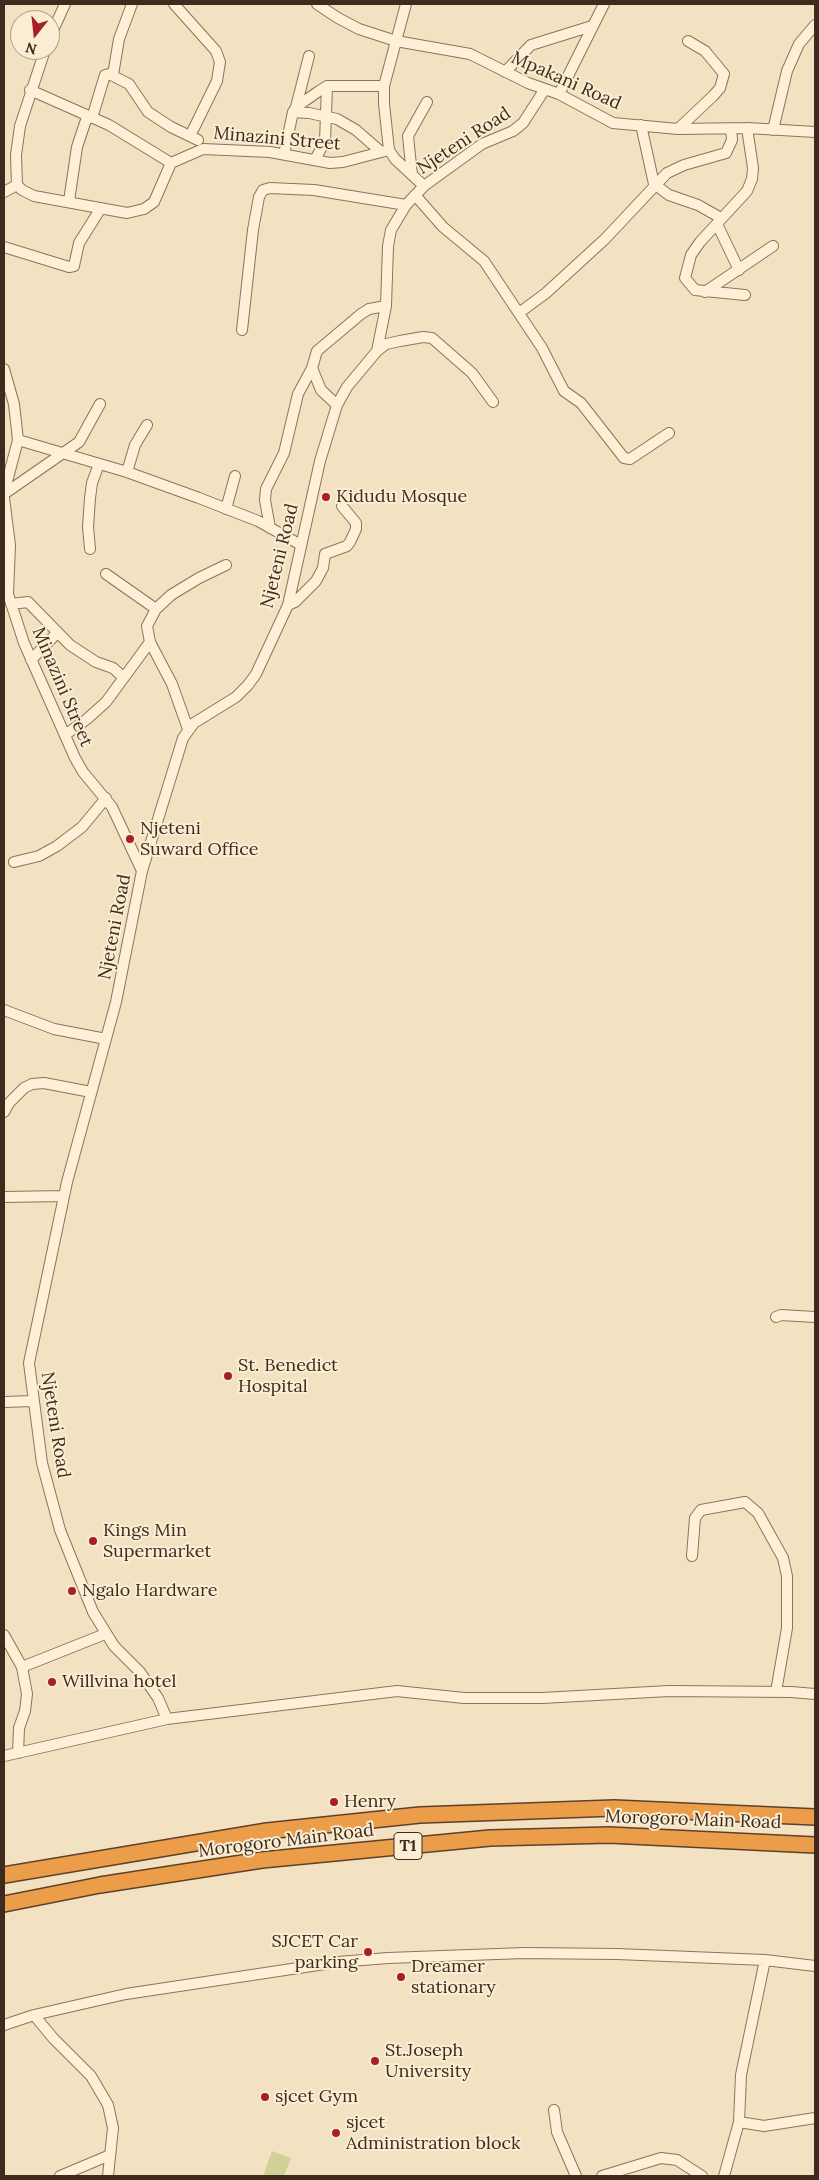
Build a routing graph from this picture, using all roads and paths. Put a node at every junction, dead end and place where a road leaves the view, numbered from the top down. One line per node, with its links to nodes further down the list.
1 (132, 4): 13 (street)
2 (317, 4): 8 (street, Mpakani Road)
3 (406, 4): 8 (street)
4 (604, 4): 7 (street)
5 (178, 5): 27 (street)
6 (815, 25): 28 (street)
7 (592, 26): 12 (street); 18 (street)
8 (396, 41): 12 (street, Mpakani Road); 15 (street)
9 (688, 41): 25 (street)
10 (309, 56): 20 (street)
11 (41, 60): 17 (street)
12 (505, 72): 16 (street, Mpakani Road)
13 (113, 75): 22 (street); 30 (street)
14 (327, 86): 15 (street); 20 (street); 21 (street)
15 (384, 86): 31 (street)
16 (546, 89): 18 (street, Mpakani Road); 38 (street, Njeteni Road)
17 (30, 90): 22 (street); 37 (street)
18 (559, 94): 23 (street, Mpakani Road)
19 (427, 102): 35 (street)
20 (294, 110): 21 (street); 32 (street)
21 (325, 116): 31 (street); 33 (street)
22 (89, 117): 34 (street); 41 (street)
23 (642, 125): 25 (street, Mpakani Road); 36 (street)
24 (747, 128): 26 (street, Mpakani Road); 28 (street, Mpakani Road); 44 (street)
25 (678, 129): 26 (street, Mpakani Road)
26 (731, 129): 36 (street)
27 (193, 130)
28 (773, 130): 29 (street, Mpakani Road)
29 (815, 132)
30 (198, 140)
31 (384, 150): 33 (street, Minazini Street); 35 (street)
32 (284, 154): 33 (street, Minazini Street); 34 (street, Minazini Street)
33 (315, 160)
34 (171, 162): 43 (street)
35 (412, 175): 38 (street)
36 (654, 184): 44 (street); 51 (street)
37 (17, 185): 39 (street); 41 (street)
38 (424, 186): 40 (street, Njeteni Road)
39 (4, 192)
40 (415, 195): 42 (street, Njeteni Road); 51 (street)
41 (69, 201): 43 (street)
42 (406, 205): 50 (street, Njeteni Road); 52 (street)
43 (101, 208): 46 (street)
44 (719, 221): 47 (street); 48 (street)
45 (773, 246): 47 (street)
46 (4, 247)
47 (739, 270): 48 (street)
48 (705, 292): 49 (street)
49 (744, 295)
50 (386, 306): 53 (street, Njeteni Road); 54 (street)
51 (519, 313): 61 (street)
52 (242, 330)
53 (377, 351): 57 (street); 59 (street, Njeteni Road)
54 (312, 368): 59 (street); 71 (street)
55 (4, 369): 56 (street)
56 (9, 402): 62 (street)
57 (493, 402)
58 (100, 404): 63 (street)
59 (337, 406): 72 (street, Njeteni Road)
60 (147, 425): 65 (street)
61 (669, 433)
62 (18, 440): 63 (street); 67 (street)
63 (64, 454): 64 (street); 67 (street)
64 (99, 464): 65 (street); 73 (street)
65 (127, 472): 70 (street)
66 (235, 476): 70 (street)
67 (4, 493)
68 (4, 498): 76 (street, Minazini Street)
69 (342, 506): 77 (street)
70 (226, 509): 71 (street)
71 (270, 528): 72 (street)
72 (301, 545): 77 (street, Njeteni Road)
73 (90, 549)
74 (226, 565): 78 (street)
75 (106, 574): 78 (street)
76 (11, 604): 79 (street); 81 (street, Minazini Street)
77 (288, 605): 83 (street, Njeteni Road)
78 (156, 609): 80 (street)
79 (57, 633): 81 (street); 82 (street)
80 (150, 642): 82 (street); 83 (street)
81 (31, 660): 84 (street, Minazini Street)
82 (123, 677): 84 (street)
83 (188, 729): 87 (street, Njeteni Road)
84 (64, 735): 85 (street, Minazini Street)
85 (106, 798): 86 (street); 87 (street, Minazini Street)
86 (14, 862)
87 (142, 871): 89 (street, Njeteni Road)
88 (4, 1010): 89 (street)
89 (106, 1039): 90 (street, Njeteni Road)
90 (91, 1092): 91 (street); 92 (street, Njeteni Road)
91 (4, 1112)
92 (64, 1196): 93 (street); 96 (street, Njeteni Road)
93 (4, 1197)
94 (776, 1317): 95 (street)
95 (815, 1317)
96 (33, 1401): 97 (street); 99 (street, Njeteni Road)
97 (4, 1402)
98 (692, 1556): 102 (street)
99 (105, 1634): 101 (street); 104 (street, Njeteni Road)
100 (4, 1635): 101 (street)
101 (22, 1667): 105 (street)
102 (777, 1686)
103 (815, 1694): 104 (street)
104 (167, 1719): 105 (street)
105 (18, 1753): 106 (street)
106 (4, 1756)
107 (815, 1817): 109 (highway, Morogoro Main Road / T1)
108 (815, 1844): 110 (highway, Morogoro Main Road / T1)
109 (4, 1875)
110 (4, 1904)
111 (764, 1960): 112 (street); 113 (street); 117 (street)
112 (815, 1966)
113 (34, 2015): 114 (street); 118 (street)
114 (4, 2025)
115 (554, 2110): 121 (street)
116 (815, 2118): 117 (street)
117 (739, 2122): 124 (street)
118 (110, 2155): 119 (street); 120 (street)
119 (60, 2176)
120 (108, 2176)
121 (576, 2176)
122 (602, 2176): 123 (street)
123 (702, 2176)
124 (724, 2176)

